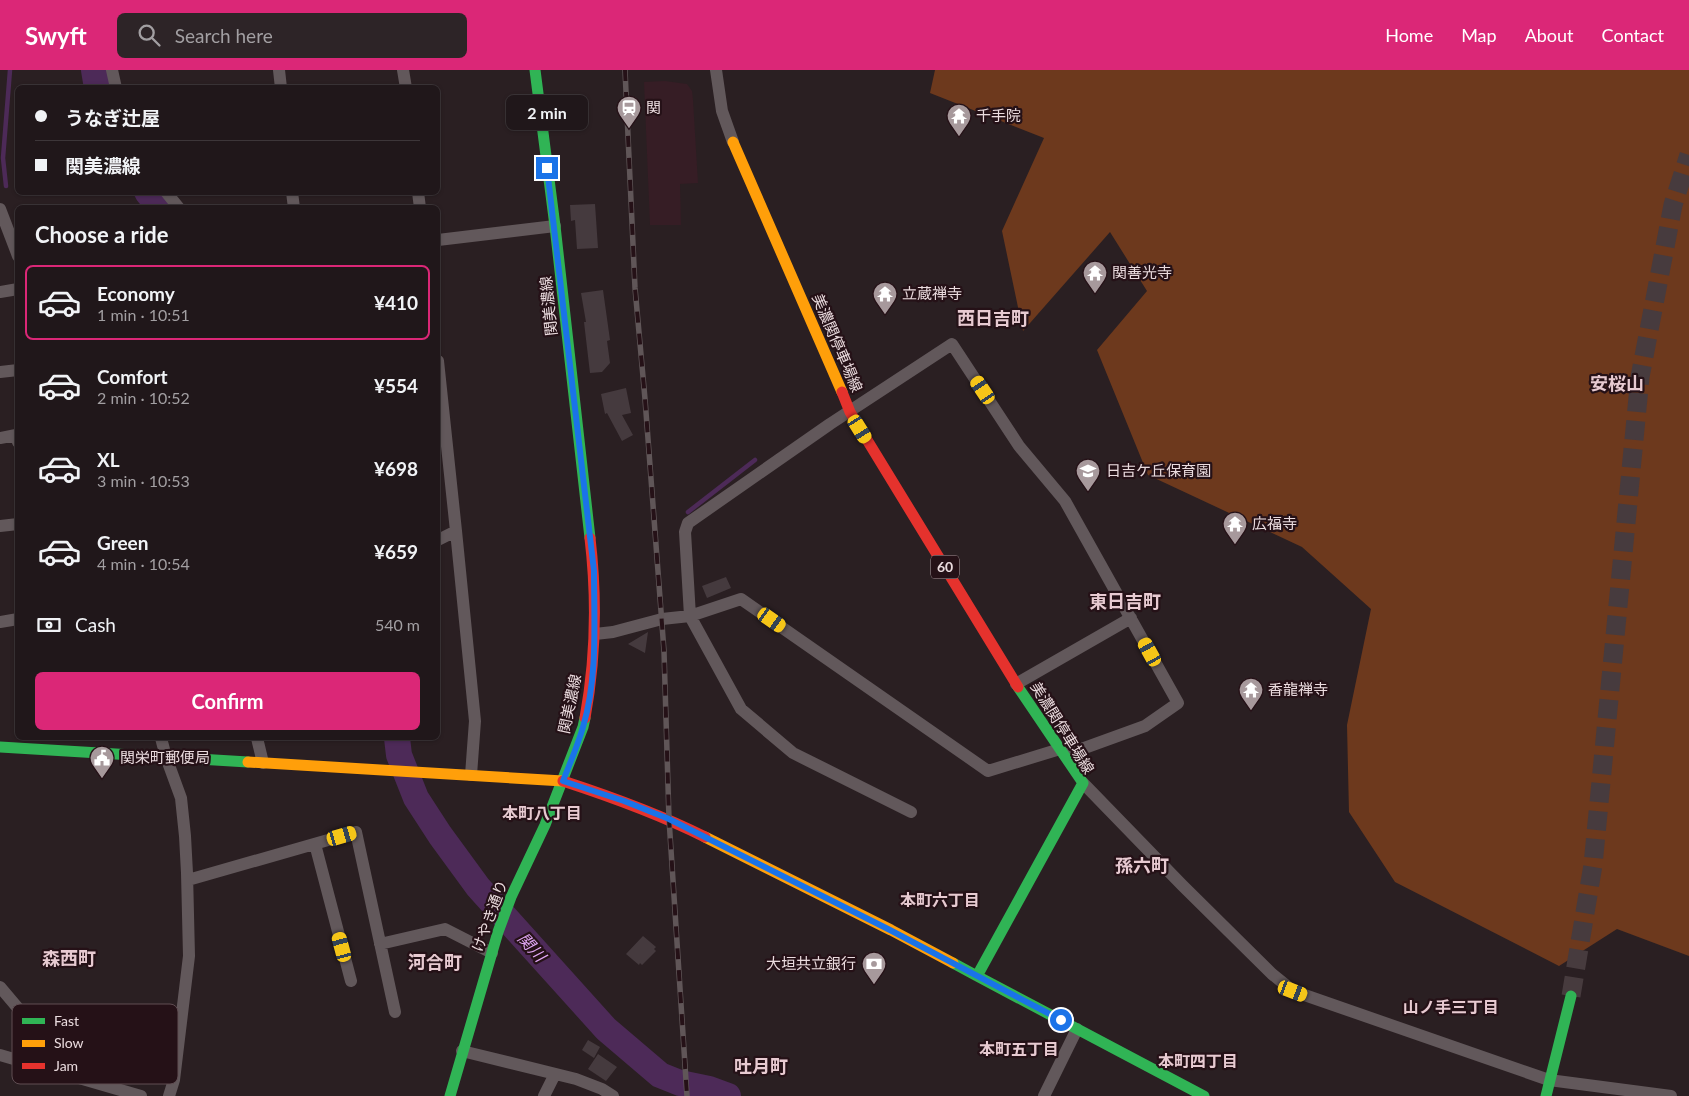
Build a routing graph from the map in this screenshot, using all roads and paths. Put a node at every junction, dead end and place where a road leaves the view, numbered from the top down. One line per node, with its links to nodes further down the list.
1 (112, 70): 6 (street)
2 (279, 70): 7 (street)
3 (404, 70): 8 (street)
4 (535, 70): 13 (main road, 関美濃線)
5 (716, 70): 9 (street)
6 (115, 85)
7 (281, 85)
8 (406, 85)
9 (733, 142): 21 (main road, 美濃関停車場線 / 60)
10 (168, 195): 11 (street)
11 (177, 205)
12 (0, 209): 15 (street)
13 (555, 226): 14 (street); 32 (main road, 関美濃線)
14 (440, 240)
15 (15, 248)
16 (15, 290): 17 (street)
17 (0, 292)
18 (15, 370): 19 (street)
19 (0, 372)
20 (440, 411): 26 (street)
21 (850, 412): 28 (street); 29 (street); 33 (main road, 美濃関停車場線 / 60)
22 (15, 435): 23 (street)
23 (0, 438)
24 (15, 524): 25 (street)
25 (0, 526)
26 (456, 532): 27 (street); 40 (street)
27 (440, 539)
28 (690, 616): 32 (street); 37 (street); 43 (street)
29 (1131, 618): 33 (street); 37 (street)
30 (15, 620): 31 (street)
31 (0, 622)
32 (595, 634): 41 (main road, 関美濃線)
33 (1016, 684): 37 (main road, 美濃関停車場線 / 60)
34 (162, 740): 38 (street)
35 (257, 740): 39 (street)
36 (0, 747): 38 (main road)
37 (1062, 752): 42 (main road, 美濃関停車場線 / 60)
38 (166, 757): 39 (main road); 45 (street)
39 (263, 763): 40 (main road)
40 (471, 775): 41 (main road)
41 (563, 781): 47 (main road, けやき通り); 48 (main road)
42 (1083, 783): 48 (main road, 美濃関停車場線); 60 (street)
43 (910, 812)
44 (315, 844): 45 (street); 46 (street); 49 (street)
45 (188, 880): 55 (street)
46 (380, 944): 47 (street); 53 (street)
47 (492, 953): 56 (main road, けやき通り)
48 (977, 976): 54 (main road)
49 (351, 981)
50 (0, 987): 52 (street)
51 (1571, 996): 60 (main road)
52 (14, 1004)
53 (395, 1012)
54 (1077, 1029): 68 (street); 69 (main road)
55 (178, 1047)
56 (462, 1051): 59 (street); 65 (main road, けやき通り)
57 (0, 1055): 58 (street)
58 (12, 1059)
59 (555, 1074): 66 (street); 67 (street)
60 (1549, 1080): 70 (main road); 71 (street)
61 (99, 1084): 63 (street)
62 (173, 1084): 64 (street)
63 (141, 1096)
64 (169, 1096)
65 (450, 1096)
66 (544, 1096)
67 (613, 1096)
68 (1044, 1096)
69 (1204, 1096)
70 (1546, 1096)
71 (1671, 1096)

